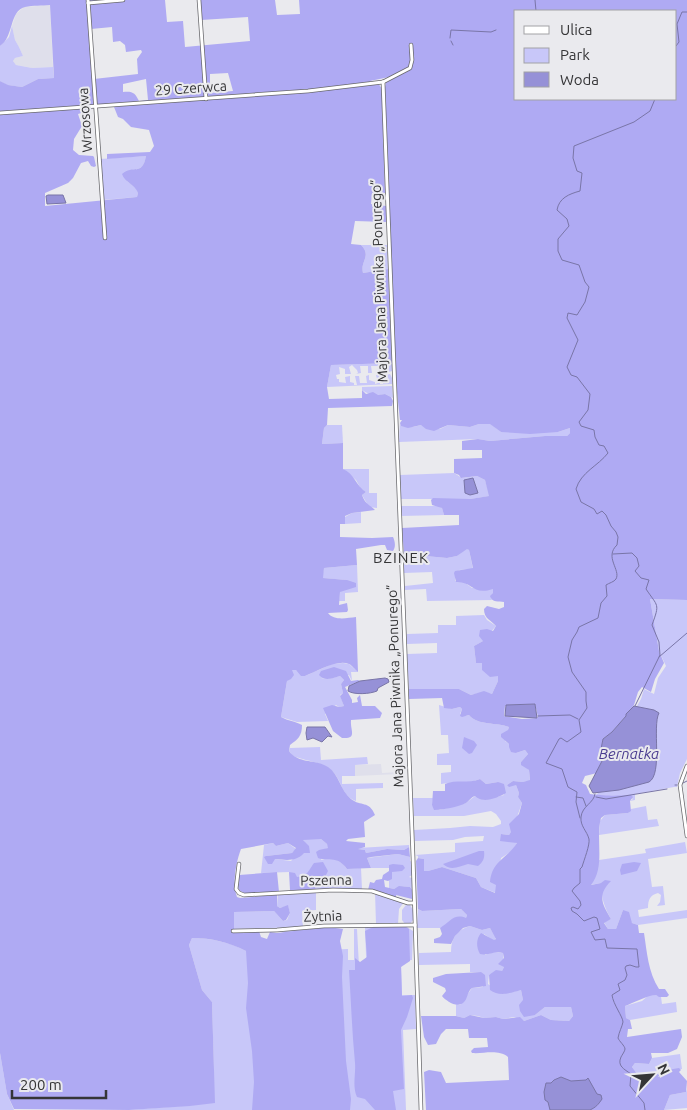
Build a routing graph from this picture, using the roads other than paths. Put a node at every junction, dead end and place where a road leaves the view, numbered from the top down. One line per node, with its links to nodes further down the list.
1 (123, 0): 3 (street)
2 (199, 0): 6 (street)
3 (88, 1): 7 (street, Wrzosowa)
4 (411, 45): 5 (street, 29 Czerwca)
5 (383, 82): 6 (street, 29 Czerwca); 13 (street, Majora Jana Piwnika „Ponurego”)
6 (206, 99): 7 (street, 29 Czerwca)
7 (96, 106): 8 (street, 29 Czerwca); 9 (street, Wrzosowa)
8 (0, 113)
9 (105, 238)
10 (687, 766): 11 (street)
11 (687, 836)
12 (239, 864): 13 (street, Pszenna)
13 (414, 903): 14 (street, Majora Jana Piwnika „Ponurego”)
14 (415, 926): 15 (street, Żytnia); 16 (street, Majora Jana Piwnika „Ponurego”)
15 (233, 931)
16 (421, 1110)

